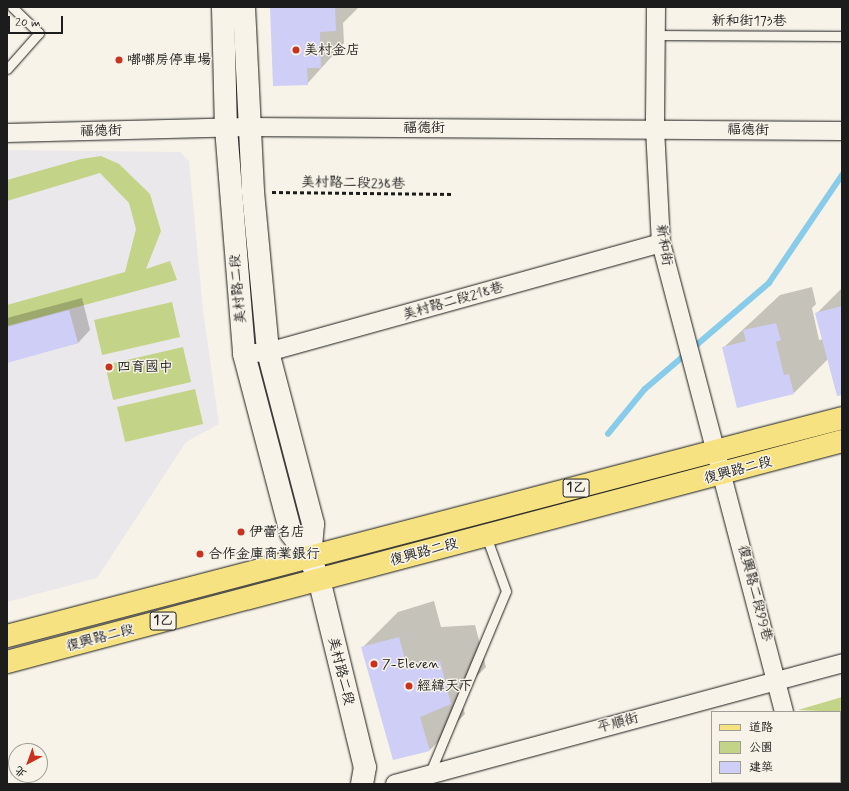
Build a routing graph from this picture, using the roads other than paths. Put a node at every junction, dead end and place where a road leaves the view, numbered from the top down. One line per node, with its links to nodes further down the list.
1 (12, 7): 7 (lane)
2 (223, 7): 9 (street, 美村路二段)
3 (244, 7): 8 (street, 美村路二段)
4 (656, 7): 5 (street, 新和街)
5 (656, 35): 6 (lane, 新和街173巷); 10 (street, 新和街)
6 (842, 36)
7 (7, 69)
8 (248, 127): 9 (street, 福德街); 10 (street, 福德街); 14 (street, 美村路二段)
9 (226, 128): 12 (street, 福德街); 15 (street, 美村路二段)
10 (655, 129): 11 (street, 福德街); 13 (street, 新和街)
11 (842, 132)
12 (7, 133)
13 (661, 243): 14 (street, 美村路二段218巷); 18 (street, 新和街)
14 (268, 352): 15 (street, 美村路二段218巷); 21 (street, 美村路二段)
15 (244, 354): 21 (street, 美村路二段)
16 (842, 418): 18 (main road, 復興路二段 / 1乙)
17 (842, 442): 19 (main road, 復興路二段 / 1乙)
18 (713, 452): 19 (street, 新和街); 21 (main road, 復興路二段 / 1乙)
19 (724, 474): 20 (main road, 復興路二段 / 1乙); 26 (street, 復興路二段99巷)
20 (486, 536): 22 (main road, 復興路二段 / 1乙); 28 (lane)
21 (310, 559): 22 (street, 美村路二段); 23 (main road, 復興路二段 / 1乙)
22 (319, 579): 24 (main road, 復興路二段 / 1乙); 29 (street, 美村路二段)
23 (7, 636)
24 (7, 662)
25 (842, 663): 26 (street, 平順街)
26 (777, 680): 27 (street, 復興路二段99巷); 28 (street, 平順街)
27 (784, 711)
28 (429, 775): 30 (street, 平順街)
29 (362, 784)
30 (395, 784)

